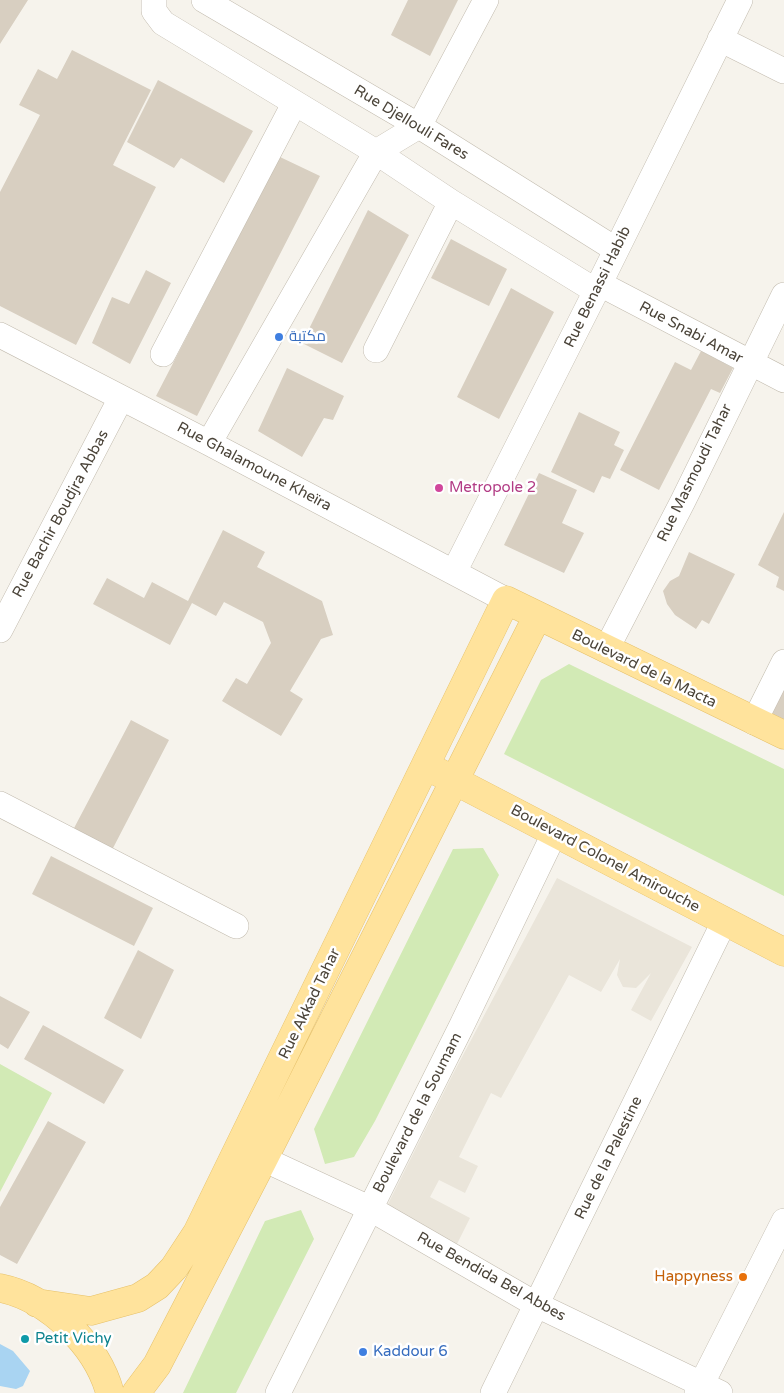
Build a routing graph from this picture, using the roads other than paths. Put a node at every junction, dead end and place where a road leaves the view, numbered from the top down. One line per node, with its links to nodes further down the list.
1 (154, 0): 7 (street, Rue Snabi Amar)
2 (204, 0): 8 (street, Rue Djellouli Fares)
3 (486, 0): 8 (street)
4 (740, 0): 5 (street, Rue Benassi Habib)
5 (720, 39): 6 (street); 11 (street, Rue Benassi Habib)
6 (784, 71)
7 (294, 104): 9 (street, Rue Snabi Amar); 16 (street)
8 (419, 126): 9 (street); 11 (street, Rue Djellouli Fares)
9 (376, 152): 10 (street, Rue Snabi Amar); 20 (street)
10 (451, 202): 12 (street, Rue Snabi Amar); 15 (street)
11 (615, 249): 12 (street, Rue Benassi Habib)
12 (598, 288): 17 (street, Rue Snabi Amar); 21 (street, Rue Benassi Habib)
13 (784, 295): 17 (street, Rue Masmoudi Tahar)
14 (0, 335): 19 (street, Rue Ghalamoune Kheïra)
15 (376, 350)
16 (163, 354)
17 (749, 364): 18 (street, Rue Snabi Amar); 25 (street, Rue Masmoudi Tahar)
18 (784, 380)
19 (121, 398): 20 (street, Rue Ghalamoune Kheïra); 24 (street, Rue Bachir Boudjra Abbas)
20 (209, 443): 21 (street, Rue Ghalamoune Kheïra)
21 (454, 572): 22 (street, Rue Ghalamoune Kheïra)
22 (506, 600): 23 (main road, Boulevard de la Macta); 29 (main road, Rue Akkad Tahar)
23 (536, 617): 25 (main road, Boulevard de la Macta); 30 (main road, Rue Akkad Tahar)
24 (0, 630)
25 (606, 650): 27 (main road, Boulevard de la Macta)
26 (784, 662): 27 (street)
27 (754, 722): 28 (main road, Boulevard de la Macta)
28 (784, 735)
29 (426, 765): 30 (main road, Boulevard Colonel Amirouche); 36 (main road, Rue Akkad Tahar)
30 (454, 780): 32 (main road, Boulevard Colonel Amirouche); 37 (main road, Rue Akkad Tahar)
31 (0, 804): 34 (street)
32 (554, 832): 33 (main road, Boulevard Colonel Amirouche); 38 (street, Boulevard de la Soumam)
33 (724, 922): 35 (main road, Boulevard Colonel Amirouche); 42 (street, Rue de la Palestine)
34 (236, 926)
35 (784, 952)
36 (239, 1147): 37 (street, Rue Bendida Bel Abbes); 41 (main road, Rue Akkad Tahar)
37 (263, 1160): 38 (street, Rue Bendida Bel Abbes); 45 (main road, Rue Akkad Tahar)
38 (369, 1208): 42 (street, Rue Bendida Bel Abbes); 46 (street, Boulevard de la Soumam)
39 (784, 1221): 43 (street)
40 (0, 1288): 41 (main road)
41 (37, 1303): 44 (main road)
42 (538, 1305): 43 (street, Rue Bendida Bel Abbes); 47 (street, Rue de la Palestine)
43 (706, 1390)
44 (110, 1393)
45 (136, 1393)
46 (278, 1393)
47 (493, 1393)

